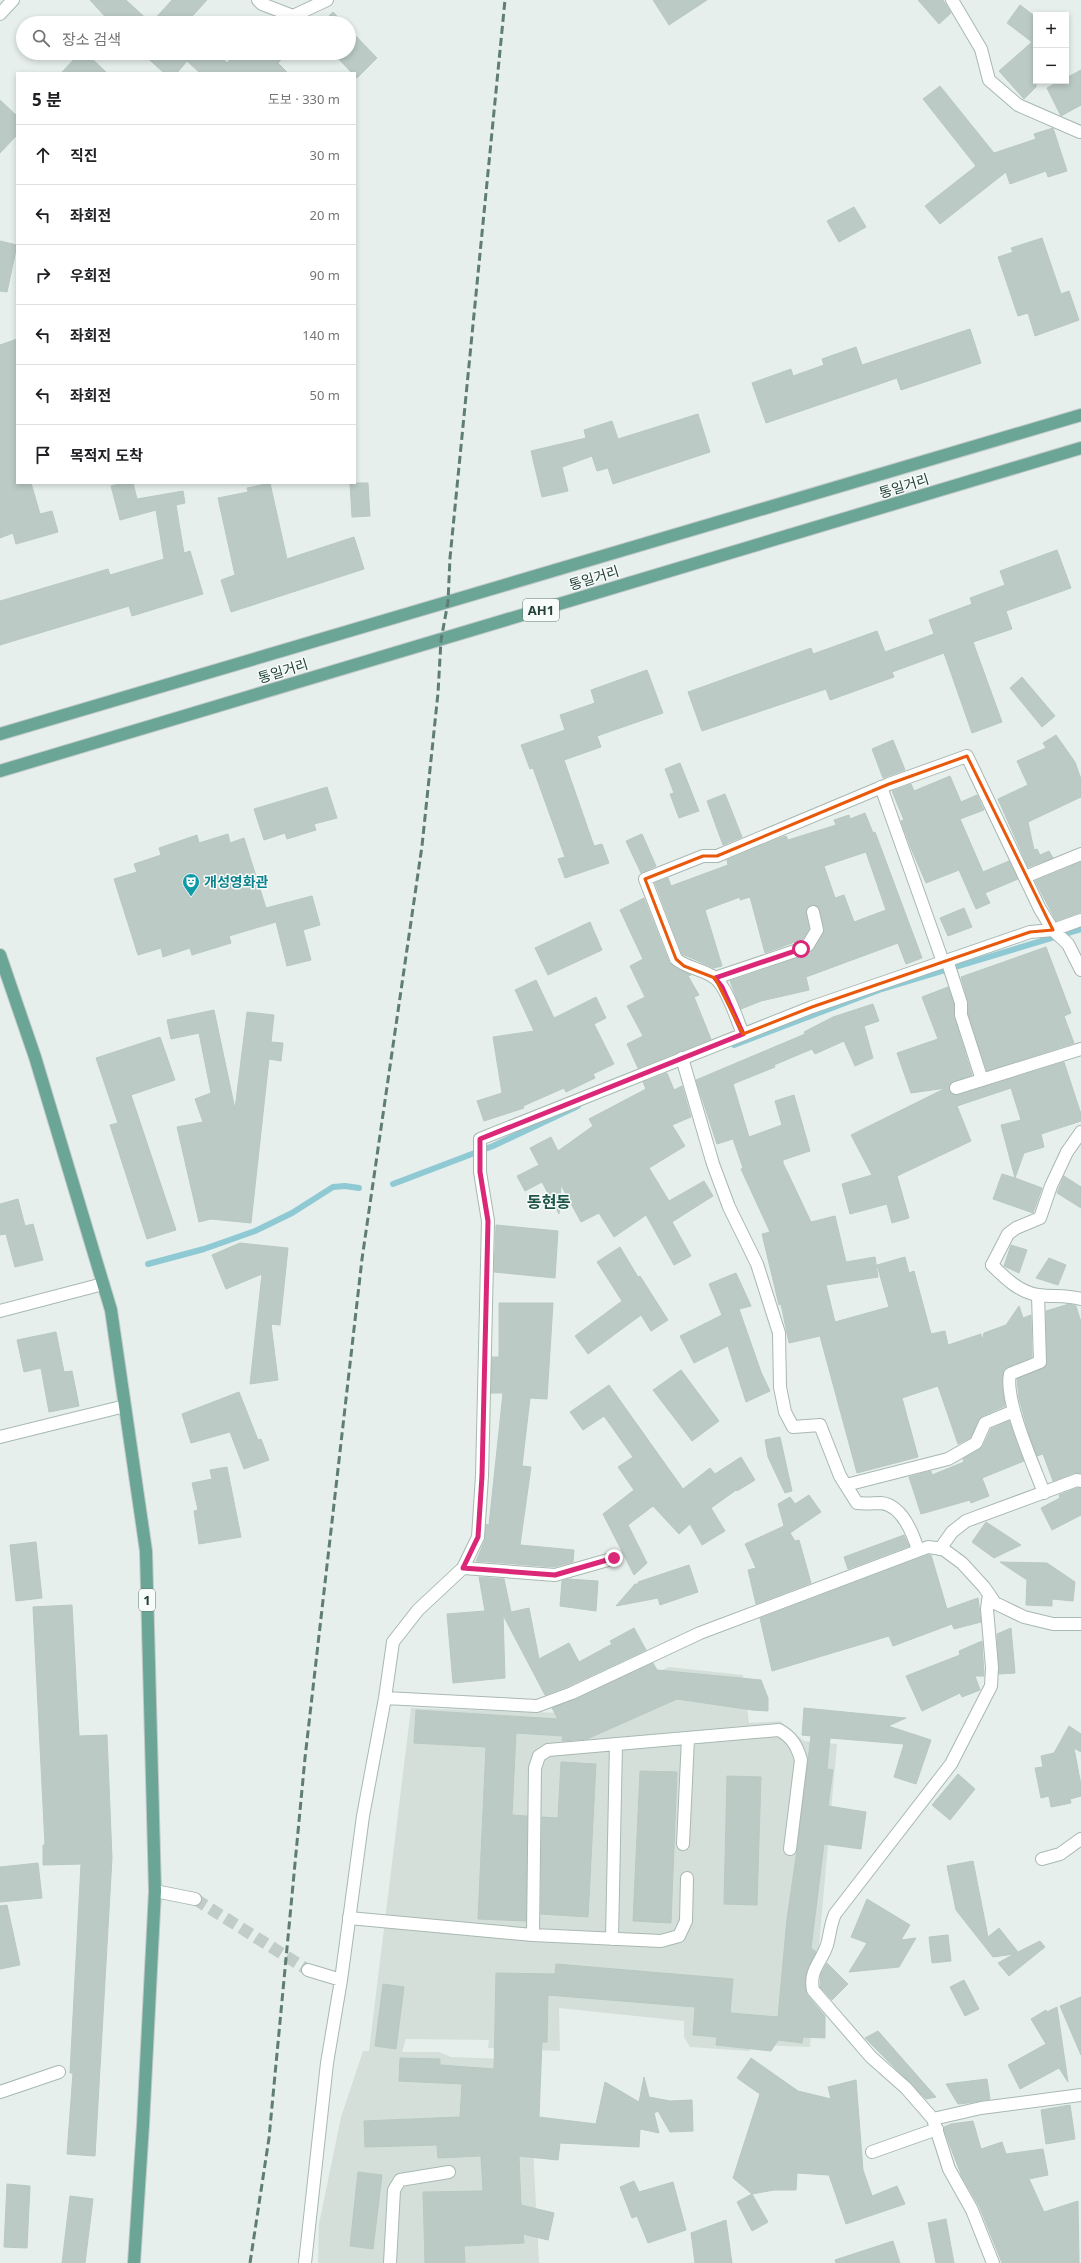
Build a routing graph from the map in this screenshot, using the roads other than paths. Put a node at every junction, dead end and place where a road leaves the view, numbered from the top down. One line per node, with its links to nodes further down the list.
1 (14, 0): 5 (street)
2 (258, 0): 3 (street)
3 (327, 0)
4 (952, 0): 6 (street)
5 (0, 14)
6 (1080, 132)
7 (1081, 415): 9 (main road, 통일거리 / AH1)
8 (1081, 448): 10 (main road, 통일거리 / AH1)
9 (0, 734)
10 (0, 772)
11 (881, 788): 13 (street); 18 (street); 20 (street)
12 (1081, 854): 13 (street)
13 (1025, 877): 16 (street)
14 (813, 912): 20 (street)
15 (1081, 920): 16 (street)
16 (1054, 930): 18 (street); 19 (street)
17 (0, 955): 27 (main road, 1)
18 (946, 961): 21 (street); 24 (street)
19 (1081, 970)
20 (715, 978): 21 (street)
21 (743, 1034): 23 (street)
22 (1081, 1049): 24 (street)
23 (684, 1063): 35 (street); 40 (street)
24 (982, 1080): 25 (street)
25 (956, 1088)
26 (1081, 1132): 28 (street)
27 (104, 1284): 30 (street); 31 (main road, 1)
28 (1038, 1295): 29 (street); 32 (street)
29 (1081, 1299)
30 (0, 1311)
31 (125, 1406): 33 (street); 51 (main road, 1)
32 (1014, 1412): 35 (street); 36 (street)
33 (0, 1437)
34 (1081, 1481): 36 (street)
35 (846, 1485): 38 (street)
36 (1044, 1493): 37 (street)
37 (940, 1549): 38 (street); 41 (street)
38 (918, 1550): 43 (street)
39 (614, 1558): 40 (street)
40 (463, 1568): 43 (street)
41 (989, 1594): 42 (street); 61 (street)
42 (1081, 1624)
43 (385, 1698): 53 (street)
44 (688, 1738): 45 (street); 47 (street); 48 (street)
45 (616, 1744): 54 (street); 55 (street)
46 (1081, 1839): 49 (street)
47 (683, 1844)
48 (790, 1849)
49 (1042, 1860)
50 (687, 1878): 55 (street)
51 (155, 1891): 52 (street); 64 (main road, 1)
52 (195, 1899)
53 (349, 1918): 54 (street); 57 (street)
54 (534, 1935): 55 (street)
55 (612, 1939)
56 (308, 1970): 57 (street)
57 (342, 1980): 65 (street)
58 (59, 2072): 59 (street)
59 (0, 2092)
60 (1081, 2095): 61 (street)
61 (935, 2124): 62 (street); 67 (street)
62 (872, 2152)
63 (450, 2172): 66 (street)
64 (134, 2263)
65 (305, 2263)
66 (390, 2263)
67 (993, 2263)

